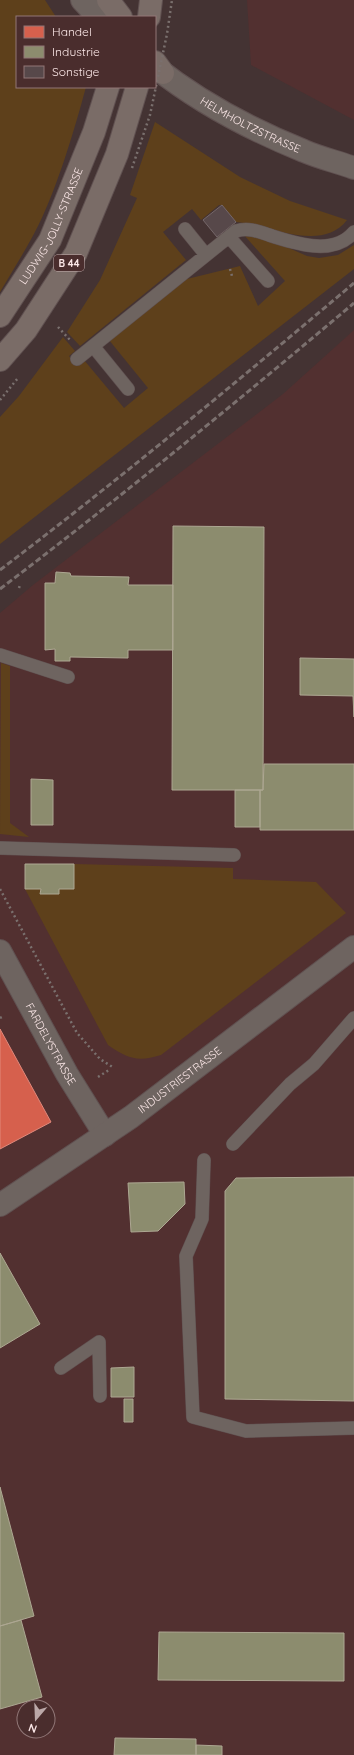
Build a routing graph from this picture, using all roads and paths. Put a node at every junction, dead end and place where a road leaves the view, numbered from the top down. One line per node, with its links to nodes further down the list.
1 (82, 0): 6 (street)
2 (108, 0): 7 (main road)
3 (123, 0): 8 (main road)
4 (150, 0): 9 (main road)
5 (172, 0): 11 (path, bridge)
6 (97, 16)
7 (120, 16)
8 (121, 16)
9 (149, 16)
10 (158, 68): 16 (street, HELMHOLTZSTRASSE)
11 (156, 86)
12 (108, 88): 22 (main road, LUDWIG-JOLLY-STRASSE / B 44)
13 (138, 88): 15 (main road, B 44)
14 (156, 88): 15 (path, bridge)
15 (125, 161): 27 (main road, B 44)
16 (354, 168)
17 (185, 229): 20 (lane)
18 (354, 232): 19 (lane)
19 (229, 237): 20 (lane); 21 (lane)
20 (206, 255): 25 (lane)
21 (268, 282)
22 (0, 316)
23 (58, 327): 24 (path)
24 (68, 337)
25 (93, 346): 26 (lane); 28 (lane)
26 (77, 359)
27 (0, 360)
28 (128, 389)
29 (20, 585): 30 (path)
30 (19, 588)
31 (0, 655): 32 (lane)
32 (68, 678)
33 (0, 848): 34 (lane)
34 (234, 855)
35 (0, 889): 41 (path)
36 (354, 947): 42 (street, INDUSTRIESTRASSE)
37 (0, 951): 42 (street, FARDELYSTRASSE)
38 (4, 1016): 39 (path)
39 (0, 1018)
40 (354, 1018): 43 (lane)
41 (114, 1068)
42 (105, 1135): 45 (street, INDUSTRIESTRASSE)
43 (234, 1144)
44 (204, 1160): 48 (lane)
45 (0, 1205)
46 (62, 1368): 47 (lane)
47 (100, 1396)
48 (354, 1428)

